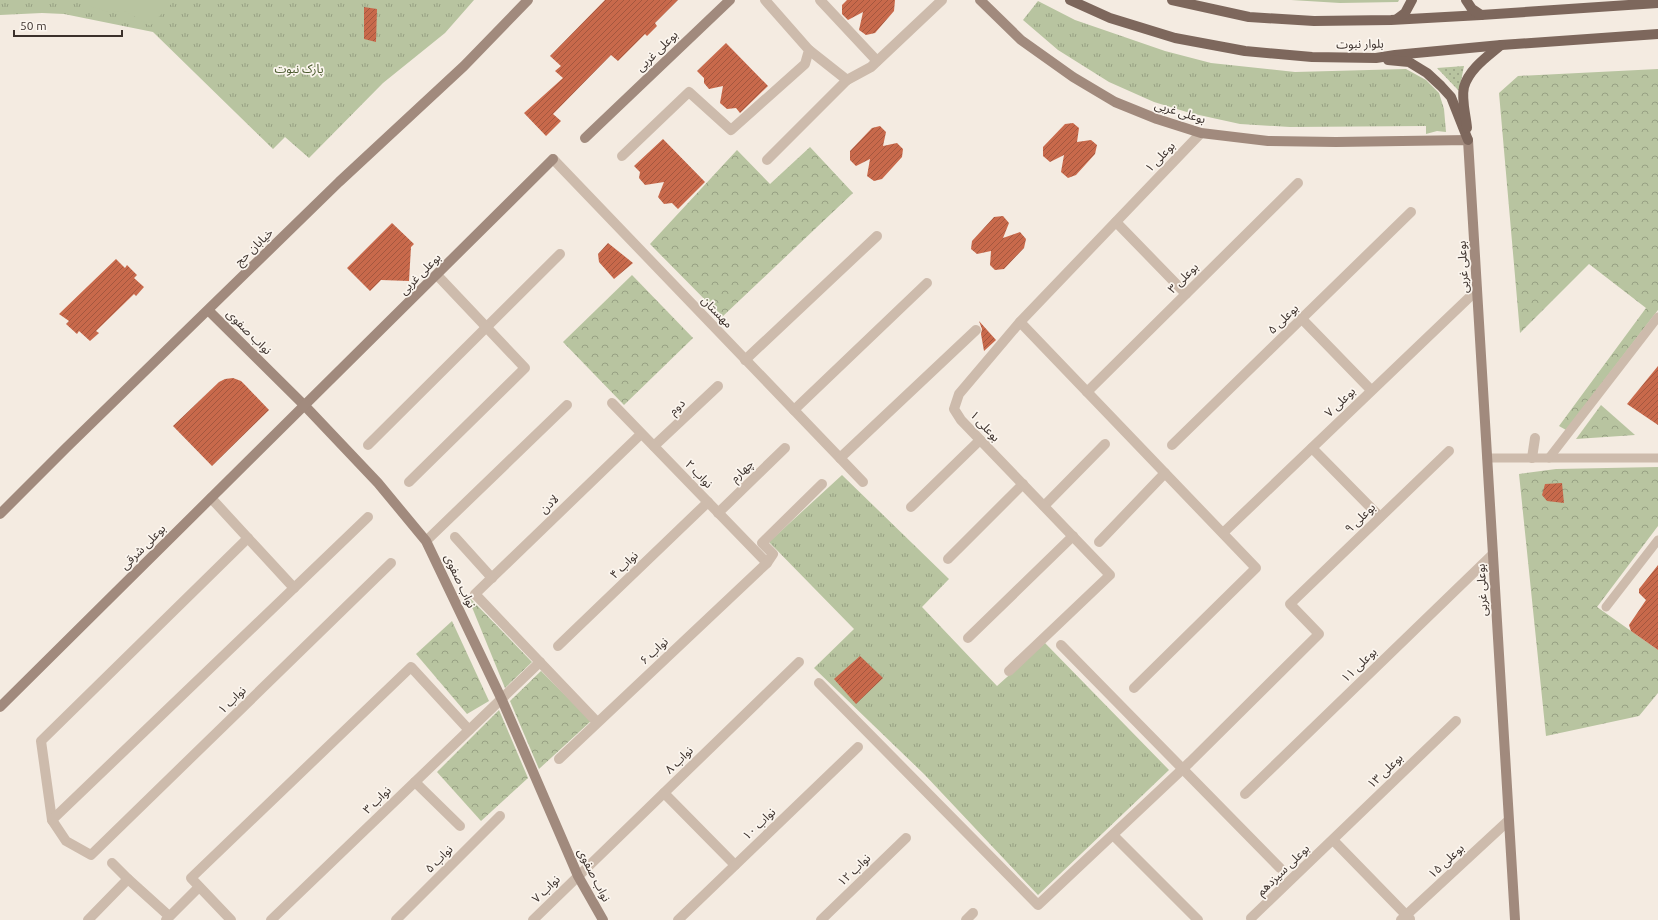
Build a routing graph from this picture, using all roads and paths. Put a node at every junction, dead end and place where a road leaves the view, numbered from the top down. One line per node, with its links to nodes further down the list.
1 (528, 0): 35 (street, خیابان حج)
2 (730, 0): 21 (street, بوعلی غربی)
3 (764, 0): 16 (street)
4 (820, 0): 18 (street)
5 (942, 0): 18 (street)
6 (980, 0): 20 (street, بوعلی غربی)
7 (1070, 0): 17 (main road, بلوار نبوت)
8 (1172, 0): 13 (main road, بلوار نبوت)
9 (1412, 0): 13 (main road)
10 (1466, 0): 12 (main road)
11 (1658, 3): 12 (main road, بلوار نبوت)
12 (1482, 15): 13 (main road, بلوار نبوت)
13 (1397, 19)
14 (1658, 34): 15 (main road, بلوار نبوت)
15 (1501, 45): 17 (main road, بلوار نبوت); 22 (main road)
16 (809, 50): 19 (street); 23 (street)
17 (1376, 58): 22 (main road)
18 (877, 61): 19 (street)
19 (847, 80): 25 (street)
20 (1201, 133): 22 (street, بوعلی غربی); 28 (street, بوعلی ۱)
21 (585, 138)
22 (1468, 140): 33 (street, بوعلی غربی)
23 (622, 156)
24 (553, 159): 31 (street, بوعلی غربی); 41 (street, مهستان)
25 (767, 160)
26 (1298, 183): 34 (street, بوعلی ۳)
27 (1412, 212): 37 (street, بوعلی ۵)
28 (1116, 222): 34 (street); 38 (street, بوعلی ۱)
29 (877, 236): 41 (street)
30 (560, 254): 39 (street)
31 (437, 275): 39 (street); 47 (street, بوعلی غربی)
32 (927, 283): 48 (street)
33 (1477, 290): 43 (street, بوعلی ۷); 60 (street, بوعلی غربی)
34 (1186, 294): 44 (street, بوعلی ۳)
35 (209, 310): 47 (street, نواب صفوی); 74 (street, خیابان حج)
36 (1658, 317): 62 (lane)
37 (1302, 319): 43 (street); 54 (street, بوعلی ۵)
38 (1020, 322): 44 (street); 51 (street, بوعلی ۱)
39 (486, 327): 53 (street); 65 (street)
40 (976, 330): 59 (street)
41 (746, 360): 48 (street, مهستان)
42 (718, 386): 55 (street, دوم)
43 (1371, 390): 57 (street, بوعلی ۷)
44 (1087, 392): 64 (street)
45 (612, 403): 49 (street, نواب ۲)
46 (567, 405): 82 (street)
47 (305, 406): 69 (street, بوعلی شرقی); 82 (street, نواب صفوی)
48 (794, 410): 59 (street, مهستان)
49 (641, 434): 55 (street, نواب ۲); 88 (street, لادن)
50 (1535, 438): 61 (street)
51 (980, 440): 68 (street, بوعلی ۱); 72 (street)
52 (1105, 444): 71 (street)
53 (368, 445)
54 (1172, 445)
55 (654, 446): 70 (street, نواب ۲)
56 (785, 448): 73 (street, چهارم)
57 (1312, 448): 75 (street); 77 (street, بوعلی ۷)
58 (1449, 451): 75 (street, بوعلی ۹)
59 (840, 458): 66 (street, مهستان)
60 (1487, 458): 61 (lane); 84 (street, بوعلی غربی)
61 (1532, 458): 62 (lane)
62 (1549, 458): 63 (lane)
63 (1658, 458)
64 (1165, 473): 77 (street); 83 (street)
65 (409, 482)
66 (863, 482)
67 (822, 484): 87 (street)
68 (1023, 484): 71 (street, بوعلی ۱); 85 (street)
69 (211, 498): 80 (street); 100 (street, بوعلی شرقی)
70 (708, 502): 73 (street, نواب ۲); 93 (street, نواب ۴)
71 (1044, 506): 78 (street, بوعلی ۱)
72 (911, 507)
73 (718, 513): 87 (street, نواب ۲)
74 (0, 514)
75 (1380, 517): 106 (street, بوعلی ۹)
76 (368, 518): 89 (street)
77 (1223, 533): 98 (street)
78 (1073, 536): 91 (street); 96 (street, بوعلی ۱)
79 (455, 537): 88 (street)
80 (248, 538): 89 (street); 111 (street)
81 (1658, 540): 90 (lane)
82 (426, 541): 99 (street, نواب صفوی)
83 (1098, 542)
84 (1493, 554): 109 (street, بوعلی ۱۱); 112 (street, بوعلی غربی)
85 (948, 559)
86 (391, 563): 111 (street, نواب ۱)
87 (767, 563): 102 (street, نواب ۶)
88 (492, 578): 94 (street, لادن)
89 (294, 588): 111 (street)
90 (1606, 607)
91 (968, 638)
92 (1061, 645): 106 (street)
93 (558, 646)
94 (540, 662): 99 (street); 102 (street)
95 (799, 662): 108 (street, نواب ۸)
96 (1009, 671)
97 (819, 683): 114 (street)
98 (1134, 688)
99 (502, 700): 103 (street, نواب ۳); 120 (street, نواب صفوی)
100 (0, 707)
101 (1456, 721): 116 (street, بوعلی ۱۳)
102 (597, 722): 105 (street, نواب ۶)
103 (469, 730): 107 (street, نواب ۳); 122 (street)
104 (858, 747): 118 (street, نواب ۱۰)
105 (559, 759)
106 (1182, 769): 114 (street); 119 (street)
107 (415, 782): 113 (street); 128 (street, نواب ۳)
108 (664, 793): 118 (street); 120 (street, نواب ۸)
109 (1244, 794)
110 (500, 816): 129 (street, نواب ۵)
111 (52, 820)
112 (1508, 821): 125 (street, بوعلی ۱۵); 135 (street, بوعلی غربی)
113 (460, 826)
114 (1113, 834): 134 (street)
115 (906, 838): 133 (street, نواب ۱۲)
116 (1333, 840): 124 (street, بوعلی سیزدهم); 125 (street)
117 (112, 863): 121 (street)
118 (735, 865): 132 (street, نواب ۱۰)
119 (1280, 868)
120 (578, 876): 130 (street, نواب ۷); 131 (street, نواب صفوی)
121 (128, 879): 123 (street); 126 (street)
122 (199, 887): 123 (street); 127 (street)
123 (167, 918)
124 (1252, 918)
125 (1406, 918)
126 (88, 920)
127 (231, 920)
128 (270, 920)
129 (396, 920)
130 (533, 920)
131 (603, 920)
132 (678, 920)
133 (821, 920)
134 (1198, 920)
135 (1515, 920)

